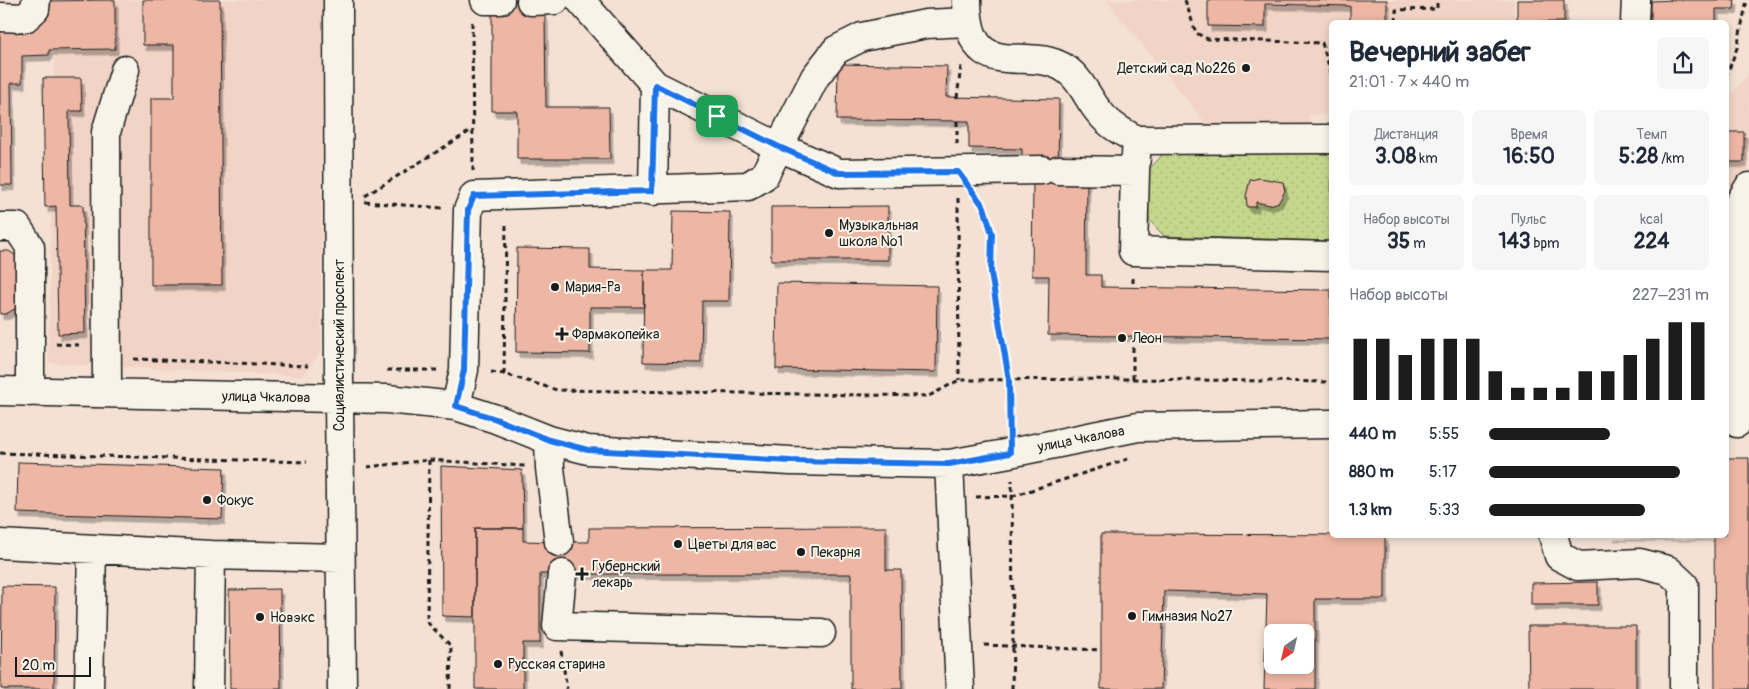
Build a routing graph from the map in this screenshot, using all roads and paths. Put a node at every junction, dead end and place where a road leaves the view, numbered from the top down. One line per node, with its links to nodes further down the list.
1 (36, 0): 11 (street)
2 (338, 0): 45 (street, Социалистический проспект)
3 (485, 0): 4 (street)
4 (500, 0)
5 (580, 0): 17 (street)
6 (1185, 0): 14 (path)
7 (1437, 0): 12 (path)
8 (1636, 0): 13 (street)
9 (1747, 0): 15 (path)
10 (968, 11): 20 (street); 21 (street)
11 (0, 18)
12 (1396, 20)
13 (1635, 20)
14 (1329, 66)
15 (1729, 69)
16 (126, 70): 34 (street)
17 (655, 85): 21 (street); 25 (street)
18 (473, 129): 26 (path)
19 (1329, 139): 20 (street)
20 (1137, 140): 22 (street)
21 (779, 147): 23 (street); 25 (street)
22 (1134, 171): 23 (street); 30 (street)
23 (958, 172): 40 (path)
24 (1749, 187): 47 (street)
25 (652, 191): 28 (street)
26 (364, 196)
27 (356, 202): 28 (path)
28 (468, 210): 37 (street)
29 (0, 227): 33 (street)
30 (1329, 256)
31 (958, 266): 39 (path)
32 (1133, 336): 38 (path)
33 (30, 344): 34 (path); 43 (street)
34 (107, 358): 35 (path); 44 (street)
35 (308, 366)
36 (387, 370): 37 (path)
37 (464, 370): 39 (path); 46 (street)
38 (1133, 379): 40 (path); 41 (path)
39 (959, 380): 40 (path)
40 (1009, 380): 51 (path)
41 (1329, 382)
42 (0, 391): 43 (street, улица Чкалова)
43 (30, 392): 44 (street, улица Чкалова)
44 (107, 392): 45 (street, улица Чкалова)
45 (339, 398): 46 (street, улица Чкалова); 60 (street, Социалистический проспект)
46 (456, 406): 49 (street, улица Чкалова)
47 (1737, 423)
48 (1329, 424): 51 (street, улица Чкалова)
49 (549, 440): 54 (street, улица Чкалова); 56 (street)
50 (0, 453): 53 (path)
51 (1010, 453): 54 (street, улица Чкалова); 65 (path)
52 (429, 460): 70 (path)
53 (307, 462)
54 (949, 464): 64 (street)
55 (1554, 538): 74 (street)
56 (559, 542)
57 (0, 544): 58 (street)
58 (92, 549): 59 (street); 67 (street)
59 (211, 555): 60 (street); 68 (street)
60 (340, 558): 69 (street, Социалистический проспект)
61 (562, 574): 62 (street)
62 (557, 626): 63 (street); 71 (path)
63 (820, 633)
64 (958, 643): 65 (path); 72 (street)
65 (1013, 647): 66 (path); 73 (path)
66 (1101, 650)
67 (89, 689)
68 (209, 689)
69 (342, 689)
70 (450, 689)
71 (567, 689)
72 (960, 689)
73 (1012, 689)
74 (1684, 689)

